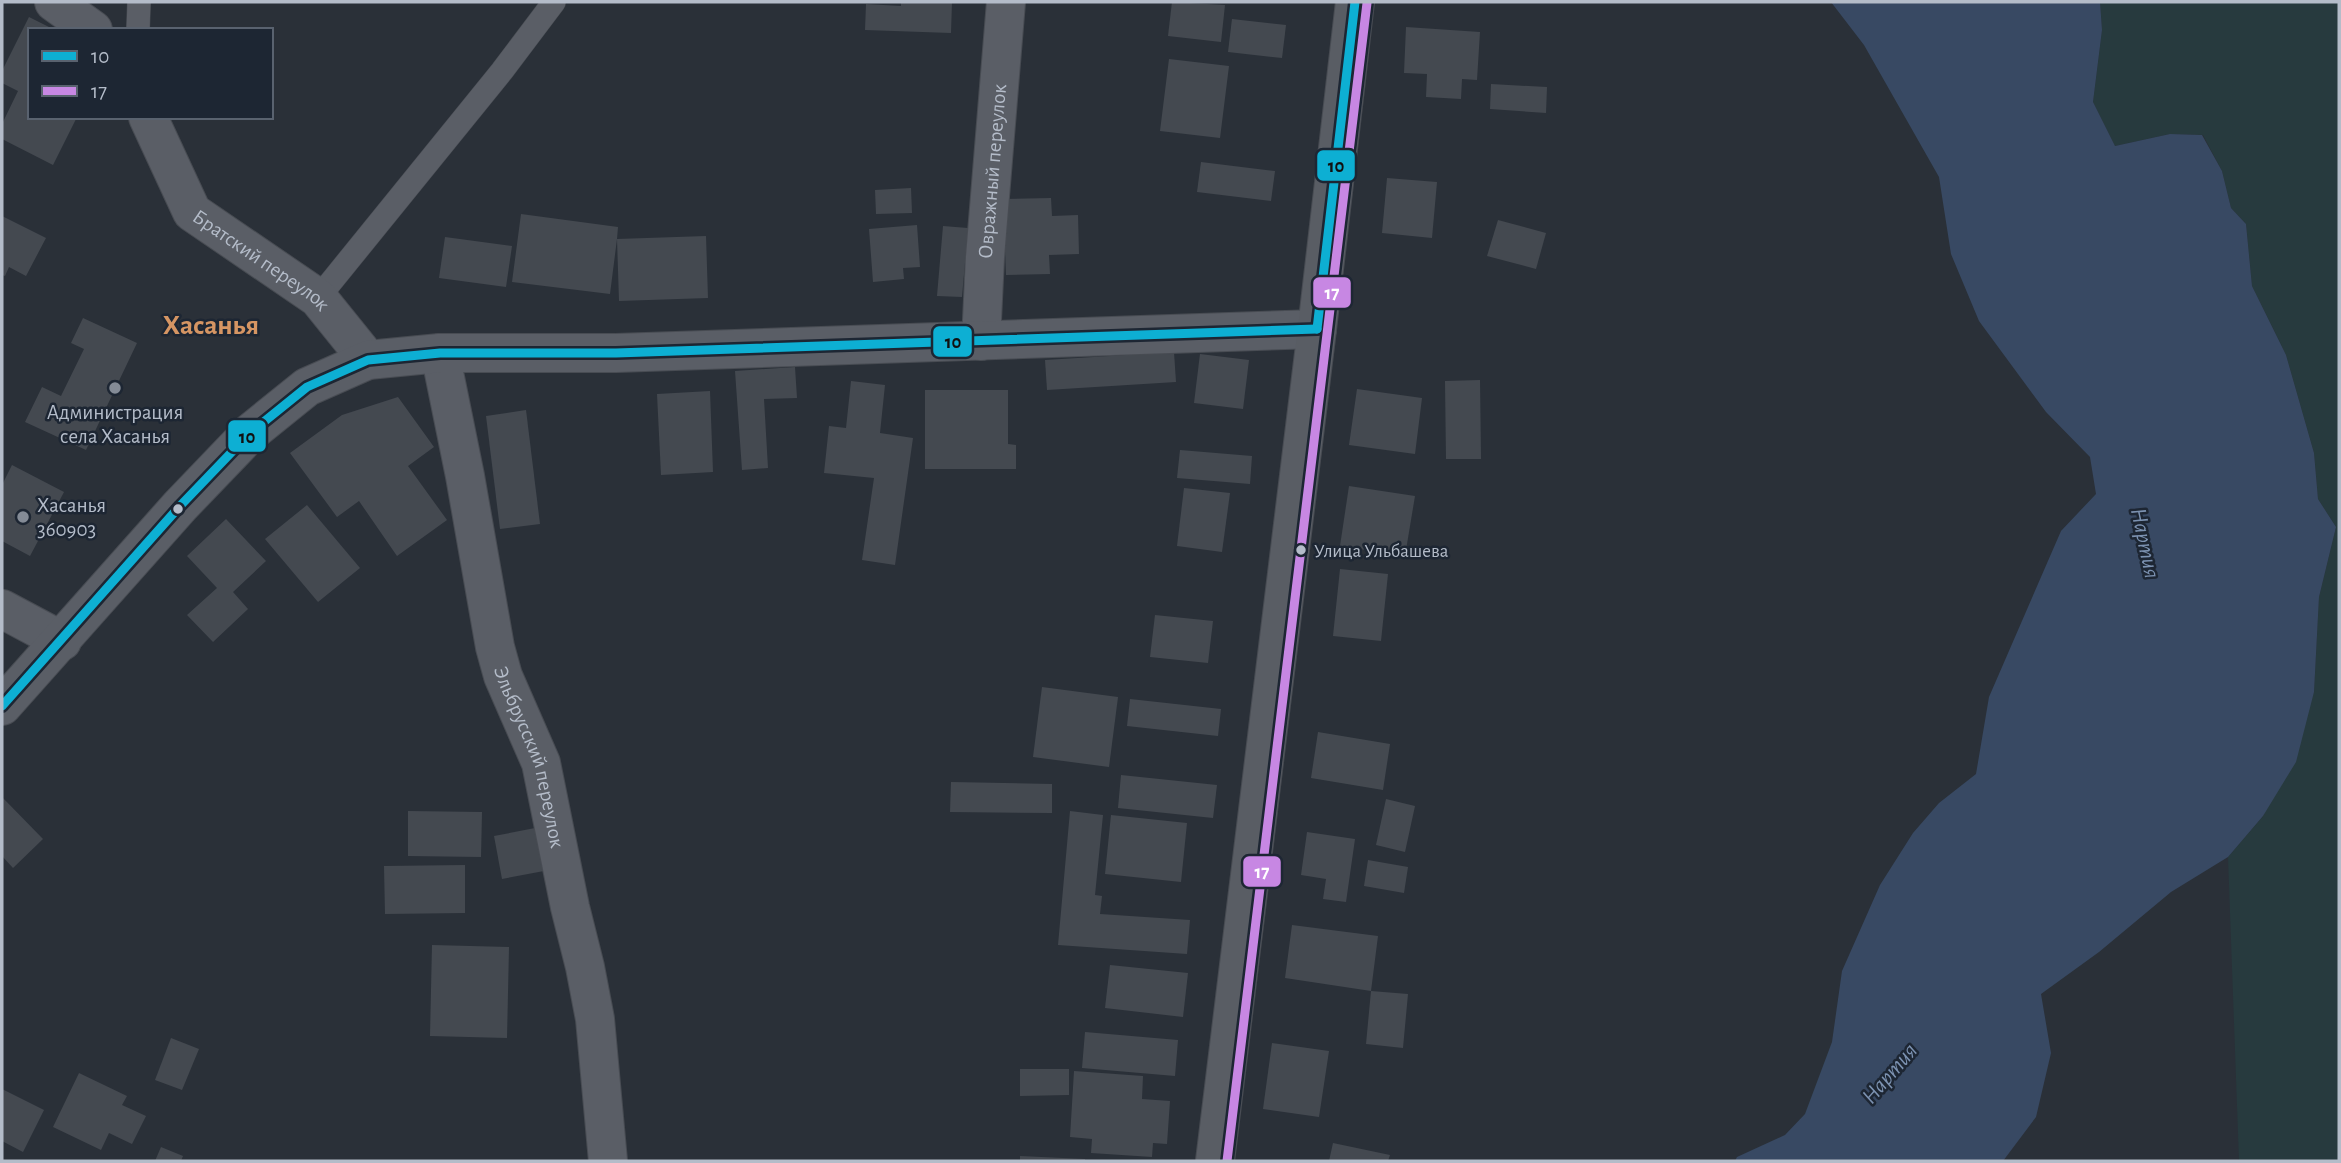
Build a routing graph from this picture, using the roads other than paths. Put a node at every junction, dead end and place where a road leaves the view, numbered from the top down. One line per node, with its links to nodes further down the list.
1 (54, 2): 6 (street)
2 (139, 2): 7 (lane)
3 (554, 2): 9 (lane)
4 (1006, 2): 11 (street, Овражный переулок)
5 (1354, 2): 10 (street)
6 (90, 28)
7 (138, 28)
8 (149, 119): 9 (street, Братский переулок)
9 (318, 298): 13 (street, Братский переулок)
10 (1317, 330): 11 (street); 18 (street)
11 (981, 341): 12 (street)
12 (440, 354): 13 (street); 17 (street, Эльбрусский переулок)
13 (368, 360): 15 (street)
14 (2, 609): 15 (street)
15 (62, 640): 16 (street)
16 (2, 706)
17 (608, 1161)
18 (1215, 1161)

